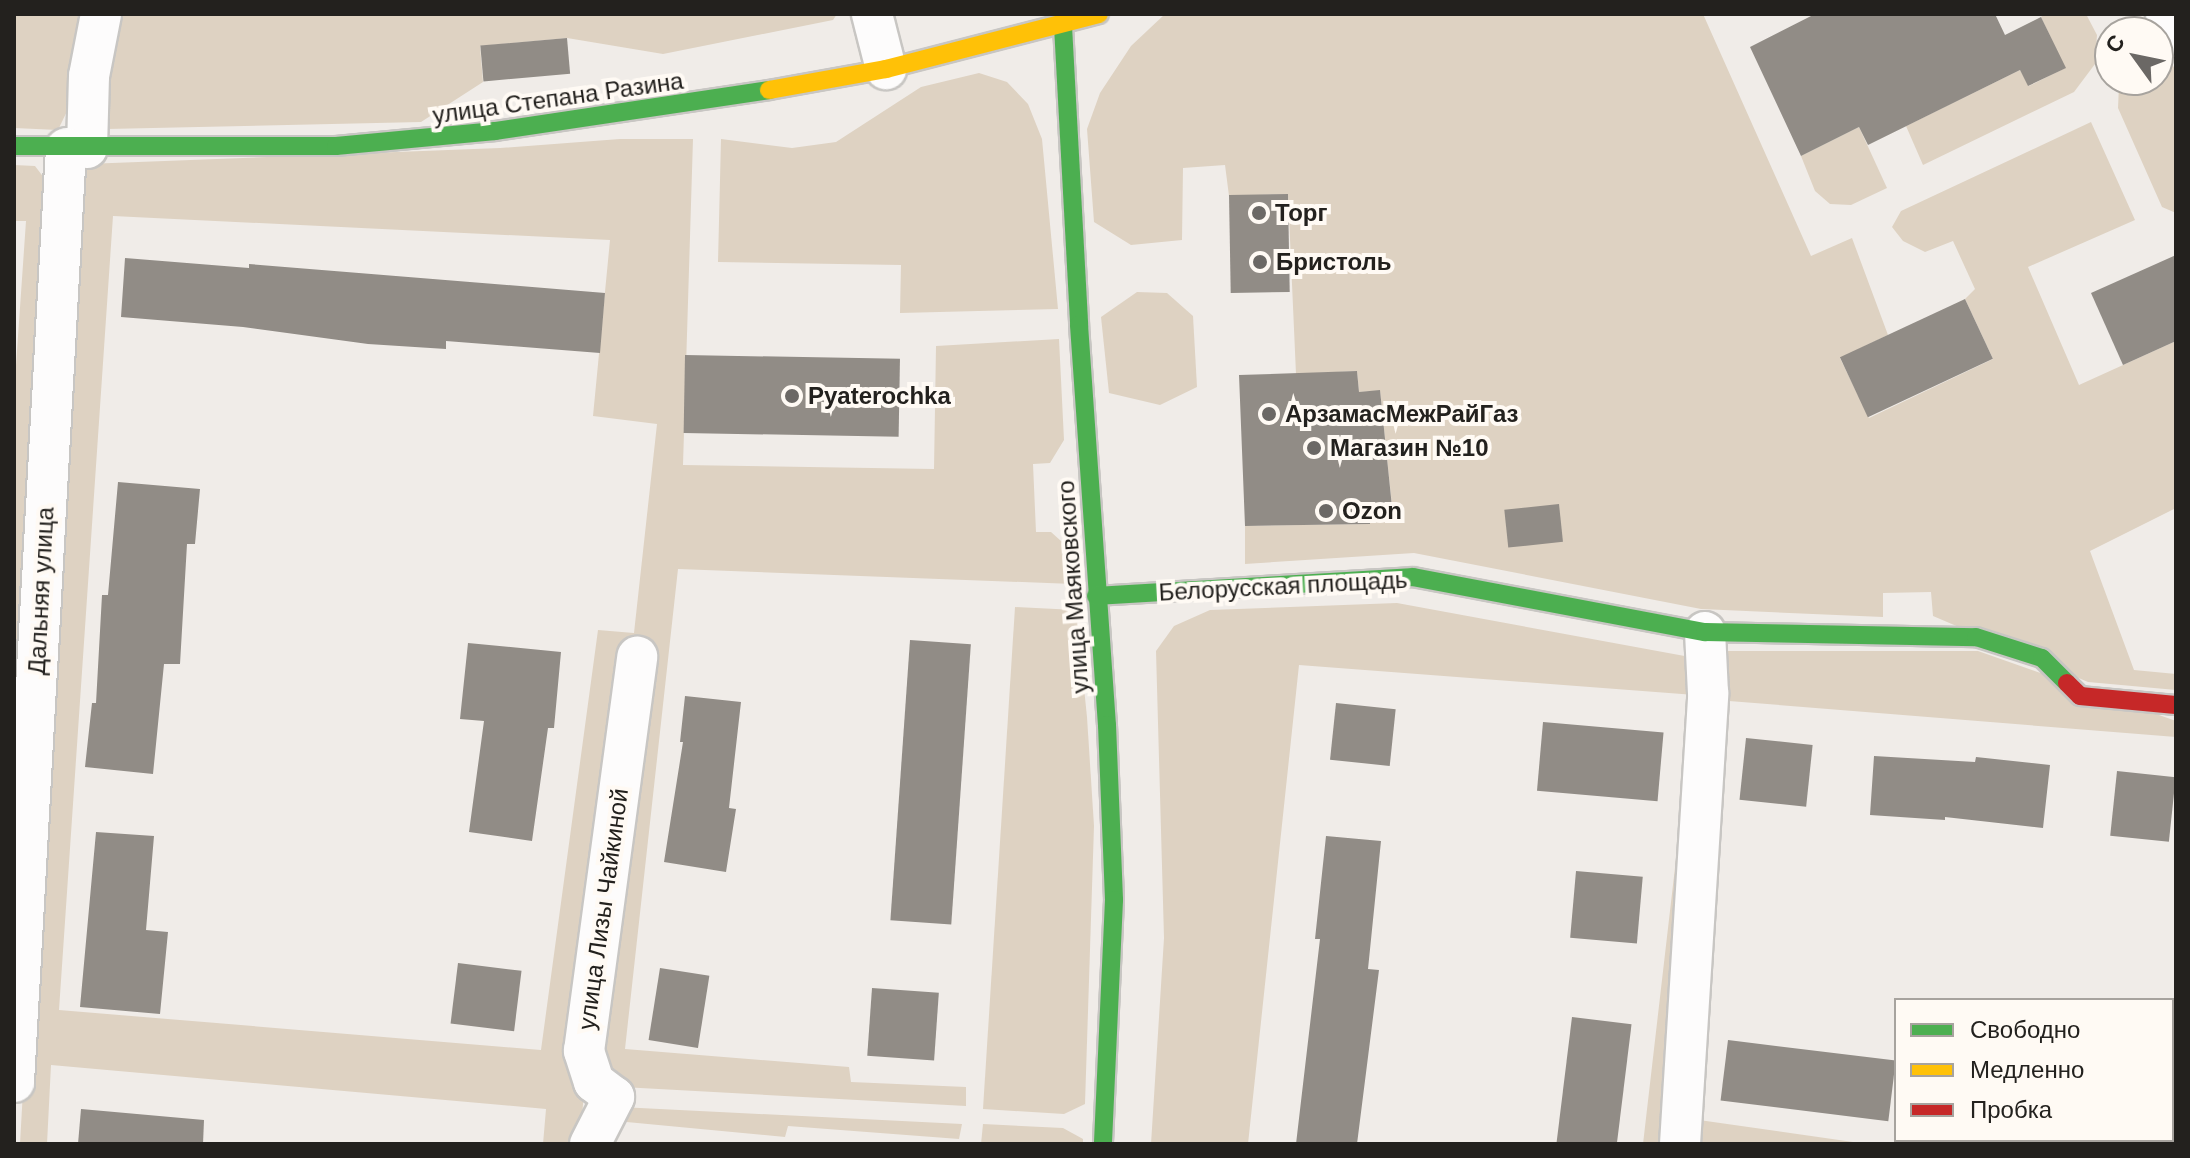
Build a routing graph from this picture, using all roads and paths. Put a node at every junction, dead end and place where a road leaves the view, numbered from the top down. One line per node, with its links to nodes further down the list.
1 (101, 14): 9 (street, Дальняя улица)
2 (872, 14): 7 (street)
3 (1099, 14): 5 (main road, улица Степана Разина)
4 (2166, 14): 6 (street)
5 (1063, 26): 7 (main road, улица Степана Разина); 10 (main road, улица Маяковского)
6 (2176, 36)
7 (886, 69): 9 (main road, улица Степана Разина)
8 (14, 146): 9 (main road, улица Степана Разина)
9 (76, 148): 14 (street, Дальняя улица)
10 (1096, 596): 11 (main road, Белорусская площадь); 16 (main road, улица Маяковского)
11 (1705, 632): 13 (main road, Белорусская площадь); 17 (street)
12 (637, 657): 15 (street, улица Лизы Чайкиной)
13 (2176, 705)
14 (14, 1082)
15 (590, 1144)
16 (1103, 1144)
17 (1680, 1144)

